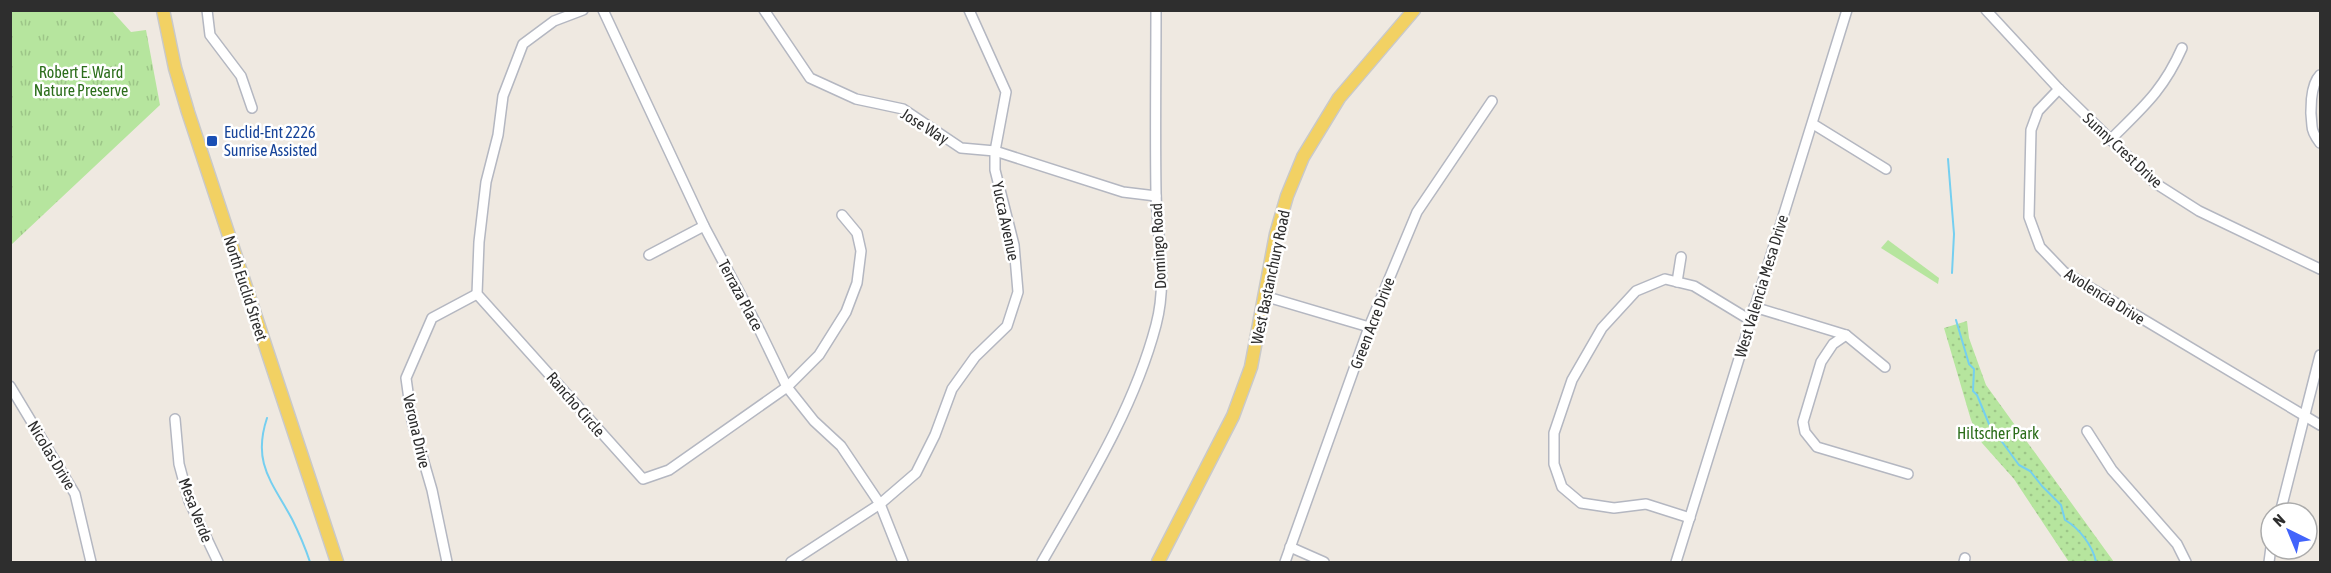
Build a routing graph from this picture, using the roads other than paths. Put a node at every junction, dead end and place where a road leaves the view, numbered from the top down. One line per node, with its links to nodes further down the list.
1 (164, 10): 50 (main road, North Euclid Street)
2 (207, 10): 15 (street)
3 (583, 10): 29 (street)
4 (603, 10): 24 (street, Terraza Place)
5 (764, 10): 20 (street, Jose Way)
6 (969, 10): 20 (street, Yucca Avenue)
7 (1156, 10): 22 (street, Domingo Road)
8 (1414, 10): 30 (main road, West Bastanchury Road)
9 (1847, 10): 16 (street, West Valencia Mesa Drive)
10 (1989, 12): 13 (street, Sunny Crest Drive)
11 (2182, 48): 18 (street)
12 (2320, 75): 17 (street)
13 (2059, 89): 18 (street, Sunny Crest Drive); 39 (street, Avolencia Drive)
14 (1492, 100): 33 (street, Green Acre Drive)
15 (252, 108)
16 (1813, 124): 21 (street); 31 (street, West Valencia Mesa Drive)
17 (2316, 126): 19 (street)
18 (2110, 140): 27 (street, Sunny Crest Drive)
19 (2320, 144)
20 (994, 152): 22 (street, Jose Way); 45 (street, Yucca Avenue)
21 (1886, 169)
22 (1156, 196): 54 (street, Domingo Road)
23 (842, 214): 38 (street, Rancho Circle)
24 (704, 226): 25 (street); 38 (street, Terraza Place)
25 (649, 255)
26 (1681, 257): 28 (street)
27 (2320, 269)
28 (1677, 282): 32 (street); 46 (street)
29 (477, 294): 38 (street, Rancho Circle); 51 (street, Verona Drive)
30 (1264, 296): 33 (street); 55 (main road, West Bastanchury Road)
31 (1755, 307): 32 (street, West Valencia Mesa Drive); 34 (street)
32 (1750, 320): 46 (street, West Valencia Mesa Drive)
33 (1369, 327): 47 (street, Green Acre Drive)
34 (1846, 335): 36 (street); 43 (street)
35 (2320, 355): 39 (street)
36 (1885, 367)
37 (10, 386): 48 (street, Nicolas Drive)
38 (787, 387): 45 (street, Terraza Place)
39 (2306, 418): 41 (street, Avolencia Drive); 44 (street)
40 (175, 419): 49 (street, Mesa Verde)
41 (2320, 425)
42 (2087, 431): 59 (street)
43 (1908, 474)
44 (2283, 501)
45 (880, 504): 52 (street, Yucca Avenue); 53 (street, Terraza Place)
46 (1690, 518): 58 (street, West Valencia Mesa Drive)
47 (1290, 547): 56 (street, Green Acre Drive); 57 (street)
48 (91, 562)
49 (218, 562)
50 (337, 562)
51 (447, 562)
52 (790, 562)
53 (903, 562)
54 (1042, 562)
55 (1158, 562)
56 (1285, 562)
57 (1324, 562)
58 (1676, 562)
59 (2186, 562)

